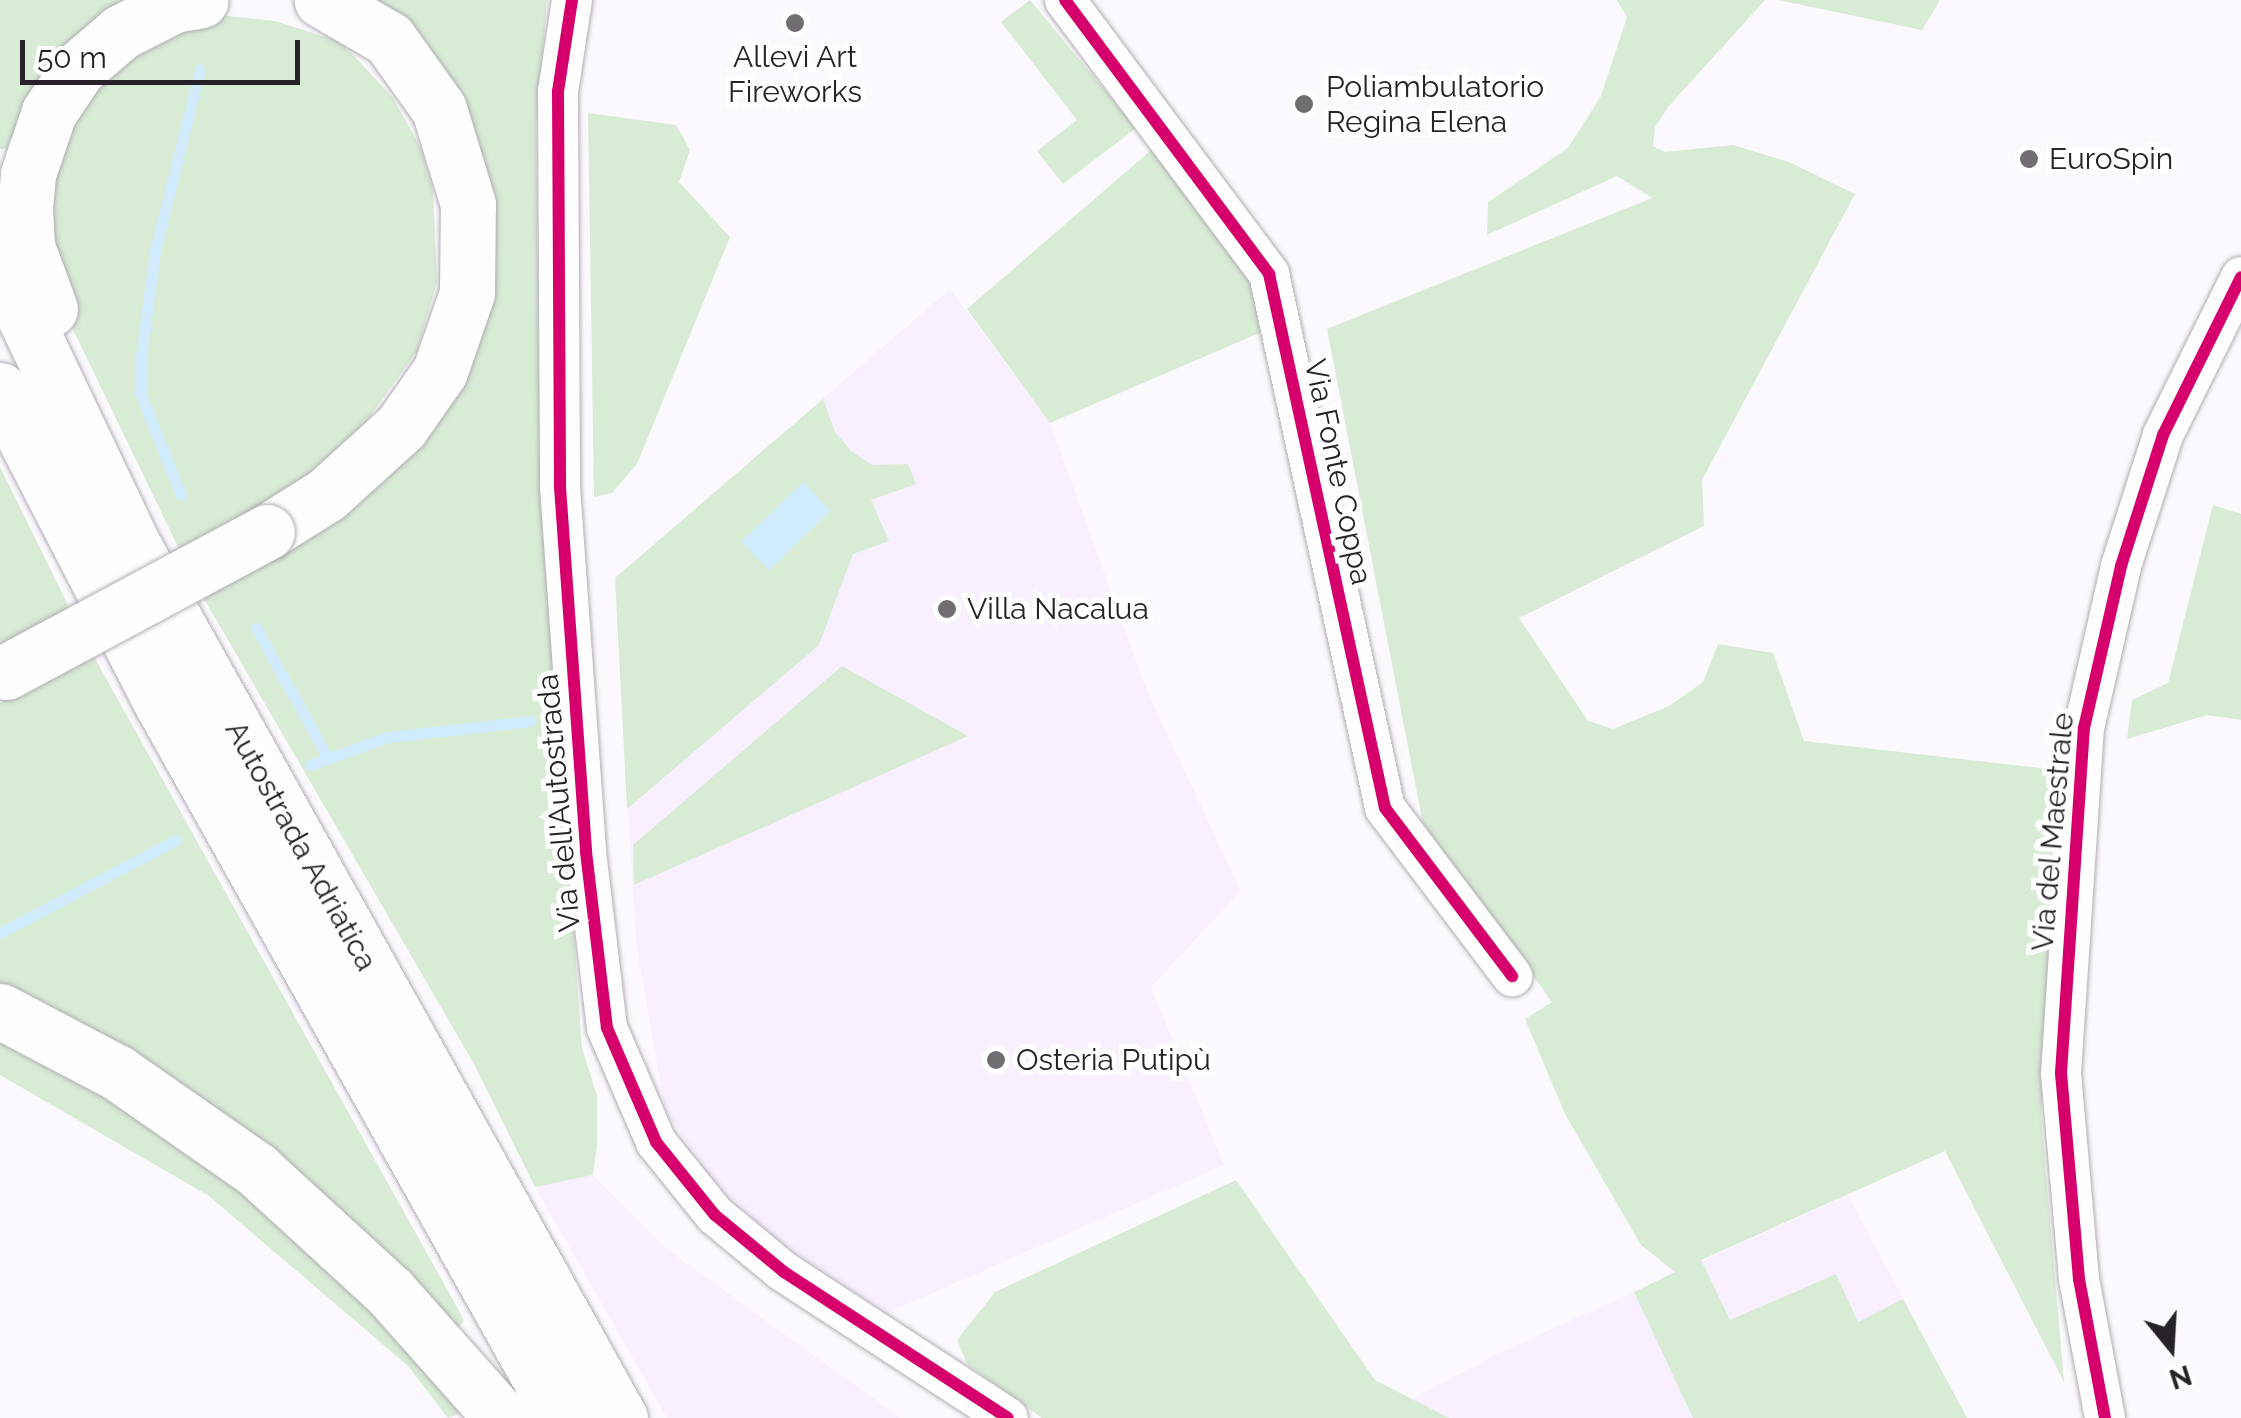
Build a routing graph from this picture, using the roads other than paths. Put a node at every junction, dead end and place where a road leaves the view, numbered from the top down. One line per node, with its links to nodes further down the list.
1 (201, 0): 9 (highway)
2 (322, 0): 8 (highway, bridge)
3 (572, 0): 15 (street, Via dell'Autostrada)
4 (1065, 0): 10 (street, Via Fonte Coppa)
5 (0, 265): 9 (highway, Autostrada Adriatica)
6 (2241, 277): 16 (street, Via del Maestrale)
7 (0, 390): 13 (highway, Autostrada Adriatica)
8 (3, 674)
9 (291, 829): 14 (highway, Autostrada Adriatica)
10 (1512, 976)
11 (0, 1011): 12 (highway)
12 (502, 1418)
13 (562, 1418)
14 (620, 1418)
15 (1008, 1418)
16 (2105, 1418)

